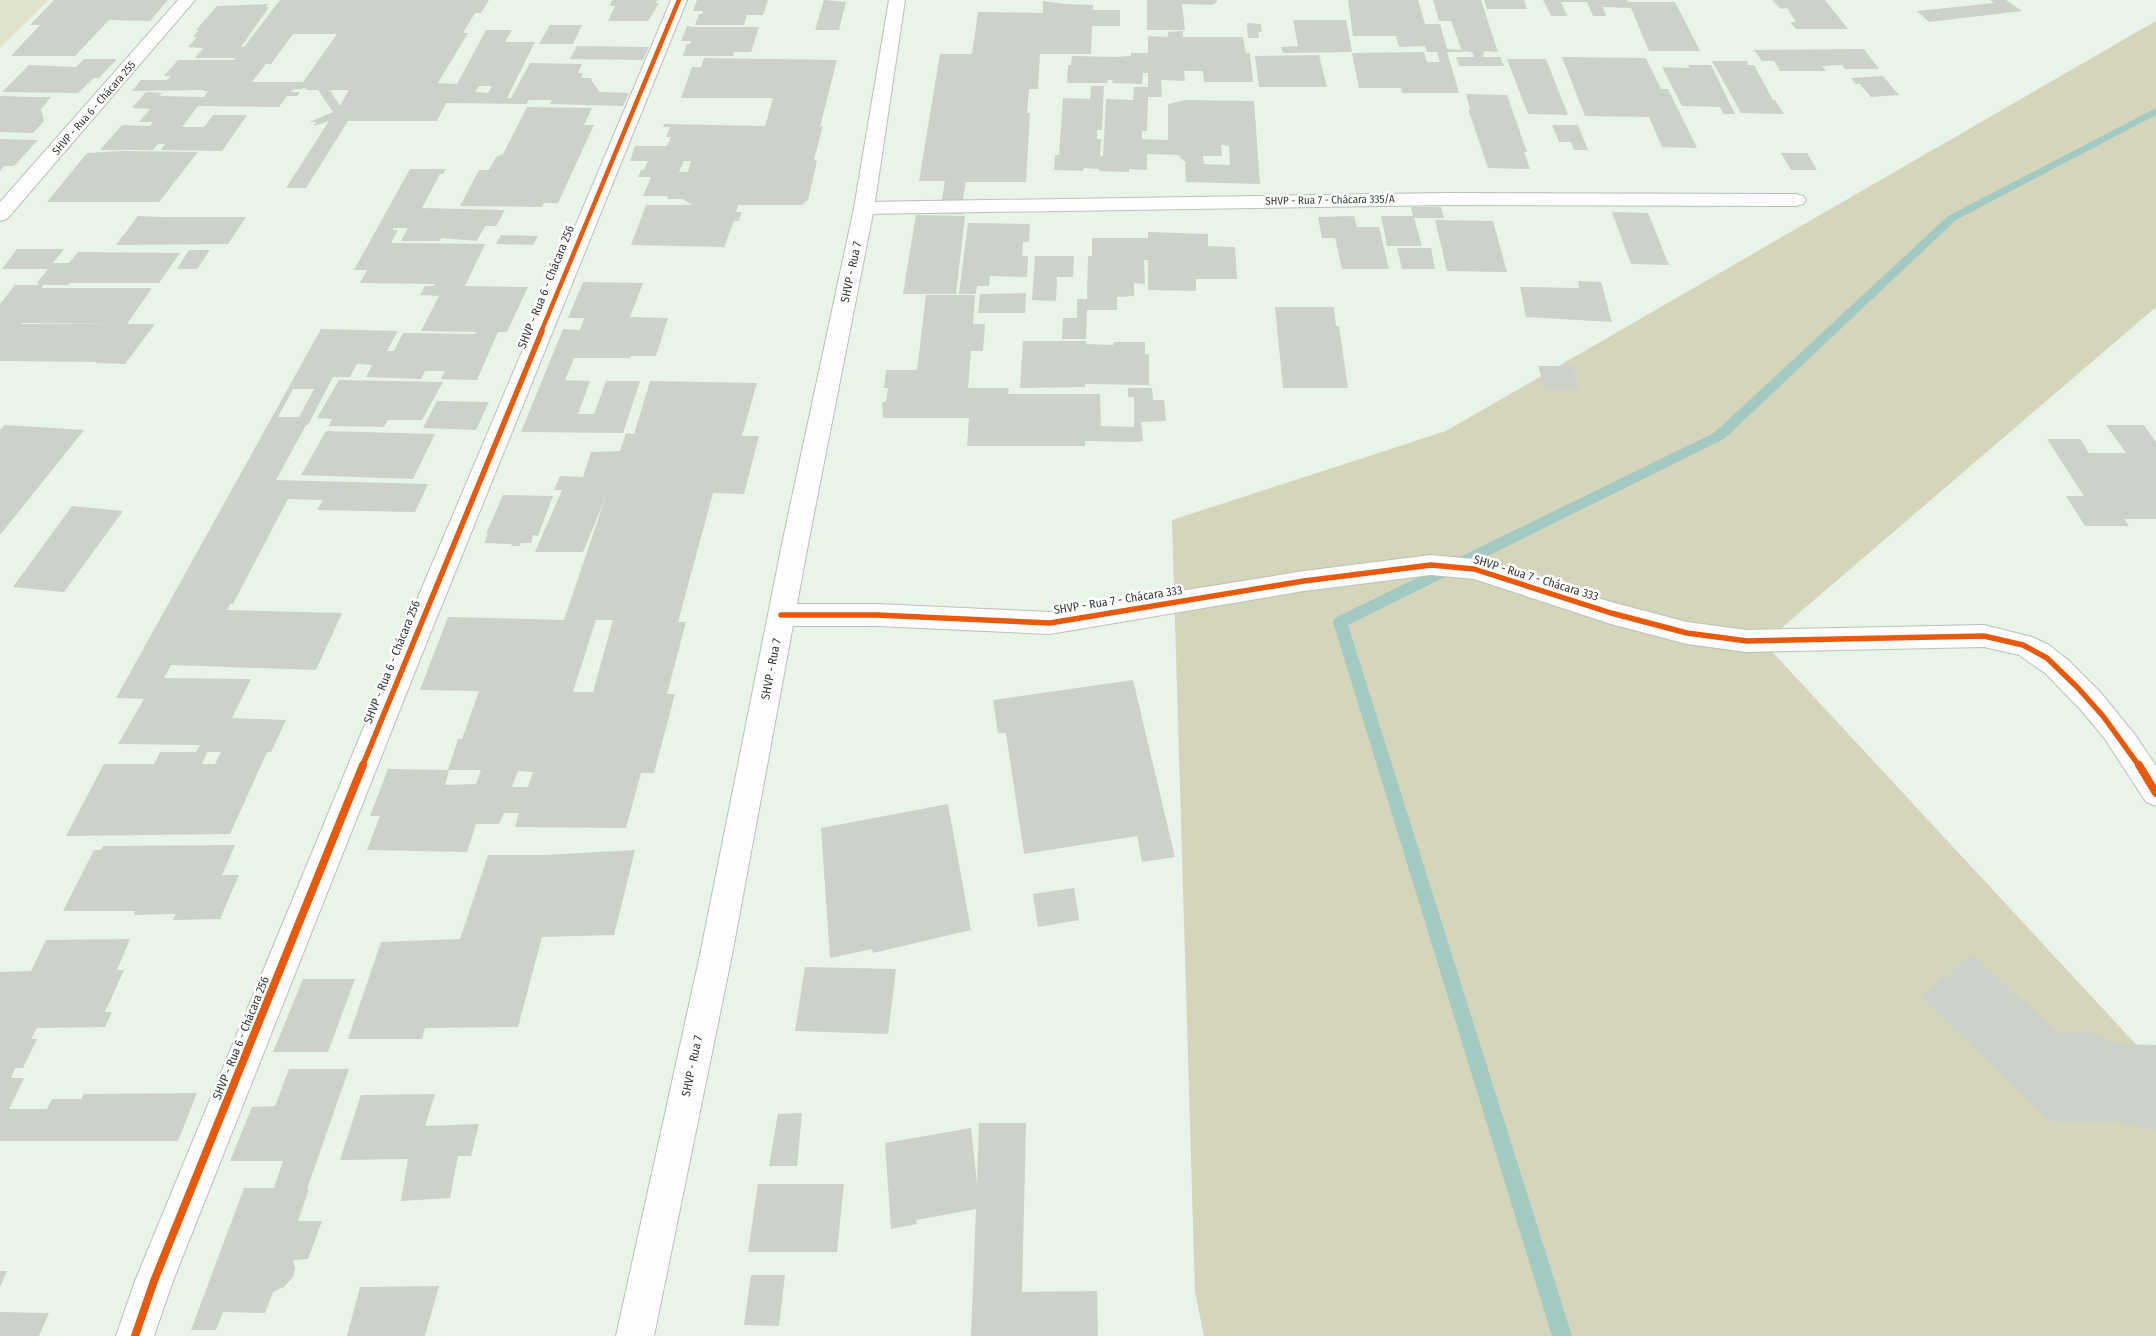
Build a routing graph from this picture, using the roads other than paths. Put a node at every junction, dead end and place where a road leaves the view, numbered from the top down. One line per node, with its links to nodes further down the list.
1 (186, 0): 6 (street, SHVP - Rua 6 - Chácara 255)
2 (679, 0): 9 (street, SHVP - Rua 6 - Chácara 256)
3 (897, 0): 5 (street, SHVP - Rua 7)
4 (1796, 200): 5 (street, SHVP - Rua 7 - Chácara 335/A)
5 (864, 208): 7 (street, SHVP - Rua 7)
6 (0, 215)
7 (781, 615): 8 (street, SHVP - Rua 7 - Chácara 333); 10 (street, SHVP - Rua 7)
8 (2156, 793)
9 (135, 1336)
10 (635, 1336)

